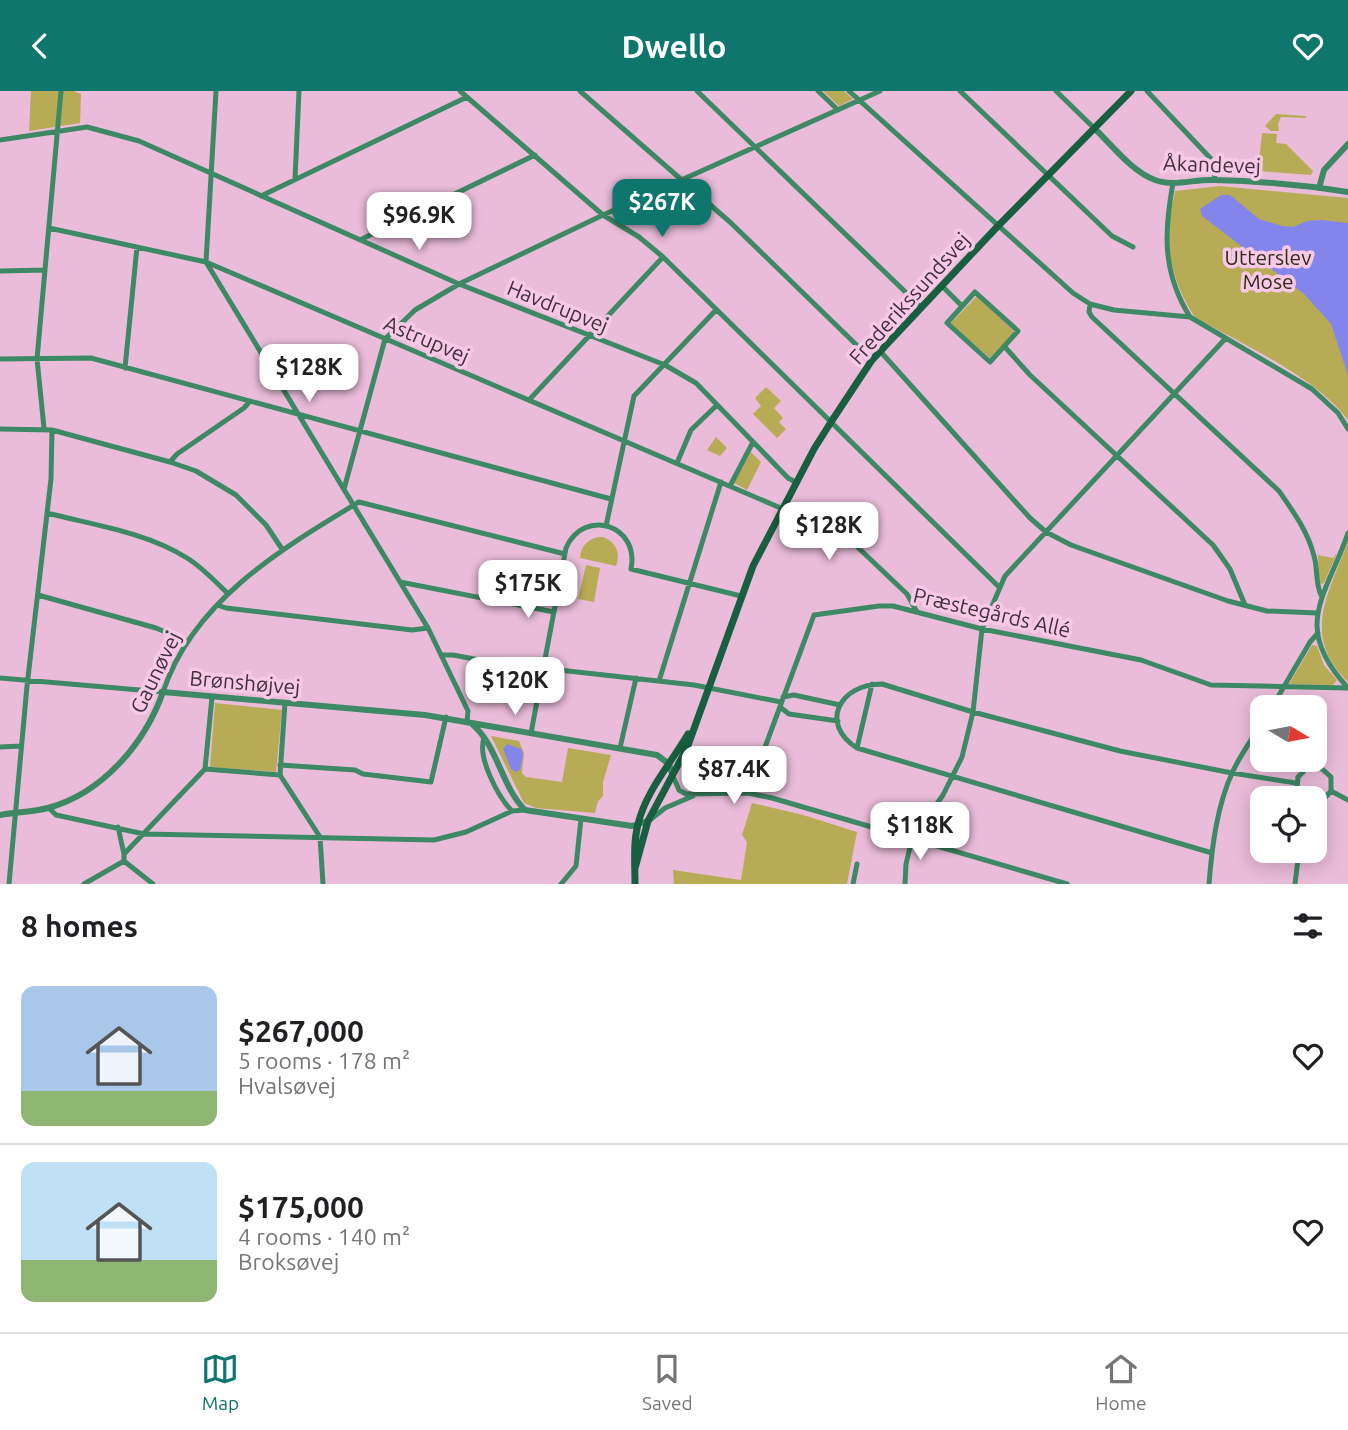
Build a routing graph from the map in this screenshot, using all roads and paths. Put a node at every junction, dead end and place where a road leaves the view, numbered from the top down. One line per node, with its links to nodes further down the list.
1 (61, 91): 18 (street)
2 (216, 91): 23 (street)
3 (299, 91): 25 (street)
4 (460, 91): 14 (street)
5 (580, 91): 26 (street)
6 (697, 91): 21 (street)
7 (818, 91): 16 (street)
8 (849, 91): 15 (street)
9 (880, 91): 15 (street)
10 (960, 91): 24 (street)
11 (1056, 91): 17 (street)
12 (1131, 91): 17 (main road, Frederikssundsvej)
13 (1147, 91): 27 (street)
14 (467, 97): 22 (street); 25 (street)
15 (859, 101): 16 (street); 33 (street)
16 (838, 110): 21 (street)
17 (1094, 128): 24 (main road, Frederikssundsvej); 28 (street, Åkandevej)
18 (57, 131): 19 (street, Havdrupvej); 23 (street, Havdrupvej); 34 (street)
19 (0, 140)
20 (1348, 143): 29 (street)
21 (756, 148): 26 (street); 46 (street)
22 (535, 155): 32 (street); 35 (street)
23 (211, 174): 31 (street, Havdrupvej); 39 (street)
24 (1047, 176): 33 (main road, Frederikssundsvej); 37 (street)
25 (295, 179): 31 (street)
26 (682, 180): 32 (street); 56 (street)
27 (1215, 180): 28 (street, Åkandevej); 29 (street, Åkandevej)
28 (1174, 183): 48 (street)
29 (1319, 188): 30 (street, Åkandevej)
30 (1348, 193)
31 (261, 196): 35 (street, Havdrupvej)
32 (603, 215): 38 (street); 42 (street)
33 (997, 227): 43 (main road, Frederikssundsvej); 44 (street)
34 (49, 228): 36 (street, Astrupvej); 40 (street)
35 (360, 240): 42 (street, Havdrupvej)
36 (137, 247): 39 (street, Astrupvej); 58 (street)
37 (1133, 247)
38 (663, 257): 47 (street); 49 (street)
39 (206, 262): 50 (street, Astrupvej); 63 (street)
40 (45, 270): 41 (street); 55 (street)
41 (0, 271)
42 (458, 284): 49 (street, Havdrupvej); 50 (street)
43 (943, 287): 45 (street); 46 (main road, Frederikssundsvej)
44 (1090, 304): 48 (street); 59 (street)
45 (962, 306): 52 (street); 52 (street)
46 (922, 308): 53 (main road, Frederikssundsvej)
47 (716, 310): 57 (street); 64 (street)
48 (1190, 317): 51 (street)
49 (590, 336): 57 (street, Havdrupvej); 60 (street)
50 (385, 339): 60 (street, Astrupvej); 69 (street)
51 (1226, 339): 59 (street); 67 (street)
52 (1004, 346): 72 (street)
53 (880, 351): 56 (main road, Frederikssundsvej); 85 (street)
54 (0, 359): 55 (street)
55 (37, 359): 58 (street); 65 (street)
56 (872, 360): 64 (main road, Frederikssundsvej)
57 (664, 365): 62 (street, Havdrupvej); 70 (street)
58 (125, 367): 61 (street)
59 (1174, 394): 72 (street); 96 (street)
60 (529, 400): 70 (street, Astrupvej)
61 (250, 401): 63 (street); 73 (street)
62 (718, 405): 71 (street, Havdrupvej); 74 (street)
63 (300, 415): 69 (street); 78 (street)
64 (831, 422): 76 (main road, Frederikssundsvej); 93 (street)
65 (44, 428): 66 (street); 68 (street)
66 (0, 429)
67 (1348, 429)
68 (52, 430): 73 (street); 82 (street)
69 (360, 431): 78 (street); 79 (street)
70 (624, 440): 74 (street, Astrupvej); 79 (street)
71 (753, 442): 76 (street, Havdrupvej); 77 (street)
72 (1116, 456): 85 (street); 99 (street)
73 (170, 462): 89 (street)
74 (677, 463): 75 (street, Astrupvej)
75 (721, 481): 77 (street, Astrupvej); 92 (street)
76 (797, 483): 81 (main road, Frederikssundsvej)
77 (730, 486): 81 (street, Astrupvej)
78 (344, 489): 80 (street)
79 (611, 499): 84 (street)
80 (354, 505): 89 (street, Gaunøvej); 90 (street); 91 (street)
81 (783, 509): 97 (main road, Frederikssundsvej)
82 (47, 513): 94 (street); 95 (street)
83 (831, 522): 88 (street)
84 (606, 526): 90 (street); 92 (street)
85 (1046, 532): 93 (street); 99 (street)
86 (1348, 533): 96 (street)
87 (810, 534): 88 (street)
88 (845, 537): 101 (street)
89 (282, 549): 94 (street, Gaunøvej)
90 (565, 554): 100 (street)
91 (400, 582): 100 (street); 103 (street)
92 (690, 582): 97 (street); 112 (street)
93 (999, 587): 104 (street)
94 (228, 594): 98 (street, Gaunøvej)
95 (38, 595): 106 (street); 111 (street)
96 (1321, 595): 102 (street)
97 (741, 596): 115 (main road, Frederikssundsvej)
98 (217, 605): 103 (street); 106 (street, Gaunøvej)
99 (1245, 605): 102 (street)
100 (554, 612): 108 (street)
101 (916, 612): 104 (street, Præstegårds Allé); 120 (street, Præstegårds Allé)
102 (1317, 613): 105 (street)
103 (428, 628): 107 (street)
104 (982, 629): 114 (street, Præstegårds Allé); 123 (street)
105 (1318, 633): 114 (street); 116 (street)
106 (187, 641): 117 (street, Gaunøvej)
107 (443, 656): 108 (street); 127 (street)
108 (542, 669): 110 (street); 129 (street)
109 (0, 678): 111 (street, Brønshøjvej)
110 (635, 678): 112 (street); 134 (street)
111 (28, 680): 117 (street, Brønshøjvej); 132 (street)
112 (659, 681): 115 (street)
113 (872, 684): 122 (street); 123 (street); 135 (street)
114 (1284, 687): 116 (street, Præstegårds Allé); 118 (street)
115 (708, 688): 120 (street); 125 (main road, Frederikssundsvej)
116 (1348, 688)
117 (163, 692): 119 (street, Brønshøjvej); 150 (street, Gaunøvej)
118 (1279, 695)
119 (212, 697): 121 (street, Brønshøjvej); 138 (street)
120 (781, 702): 122 (street); 126 (street); 146 (street, Præstegårds Allé)
121 (285, 703): 124 (street, Brønshøjvej); 137 (street)
122 (841, 705): 126 (street)
123 (973, 712): 139 (street); 142 (street)
124 (446, 717): 127 (street, Brønshøjvej); 137 (street)
125 (697, 718): 136 (main road, Frederikssundsvej); 140 (main road, Frederikssundsvej)
126 (838, 721): 135 (street)
127 (469, 722): 128 (street, Brønshøjvej); 130 (street)
128 (508, 729): 129 (street, Brønshøjvej); 130 (street)
129 (531, 733): 134 (street, Brønshøjvej)
130 (484, 738): 151 (street); 153 (street)
131 (1250, 743): 139 (street)
132 (21, 746): 133 (street); 152 (street)
133 (0, 747)
134 (620, 748): 136 (street, Brønshøjvej)
135 (857, 748): 142 (street)
136 (669, 764): 140 (street); 157 (main road, Frederikssundsvej)
137 (280, 765): 141 (street)
138 (205, 769): 141 (street); 159 (street)
139 (1232, 773): 143 (street); 162 (street)
140 (672, 774): 147 (street); 156 (main road, Frederikssundsvej)
141 (280, 775): 160 (street)
142 (953, 777): 161 (street); 162 (street)
143 (1296, 783): 144 (street); 145 (street)
144 (1296, 786)
145 (1331, 791): 148 (street); 149 (street)
146 (748, 793): 147 (street); 161 (street)
147 (696, 795): 156 (street)
148 (1327, 796)
149 (1348, 800)
150 (50, 807): 152 (street, Gaunøvej); 158 (street)
151 (525, 810): 153 (street); 155 (street)
152 (16, 811): 154 (street, Gaunøvej); 167 (street)
153 (512, 811): 160 (street)
154 (0, 815)
155 (581, 819): 157 (street); 171 (street)
156 (648, 821): 157 (street); 166 (main road, Frederikssundsvej)
157 (638, 825): 166 (main road, Frederikssundsvej)
158 (118, 827): 159 (street); 163 (street)
159 (144, 834): 160 (street); 163 (street)
160 (320, 837): 170 (street)
161 (912, 839): 174 (street); 175 (street)
162 (1212, 853): 176 (street)
163 (124, 858): 168 (street); 169 (street)
164 (1298, 863): 177 (street)
165 (857, 864): 173 (street)
166 (635, 868): 172 (main road, Frederikssundsvej)
167 (9, 884)
168 (84, 884)
169 (153, 884)
170 (323, 884)
171 (561, 884)
172 (635, 884)
173 (853, 884)
174 (905, 884)
175 (1067, 884)
176 (1209, 884)
177 (1295, 884)

